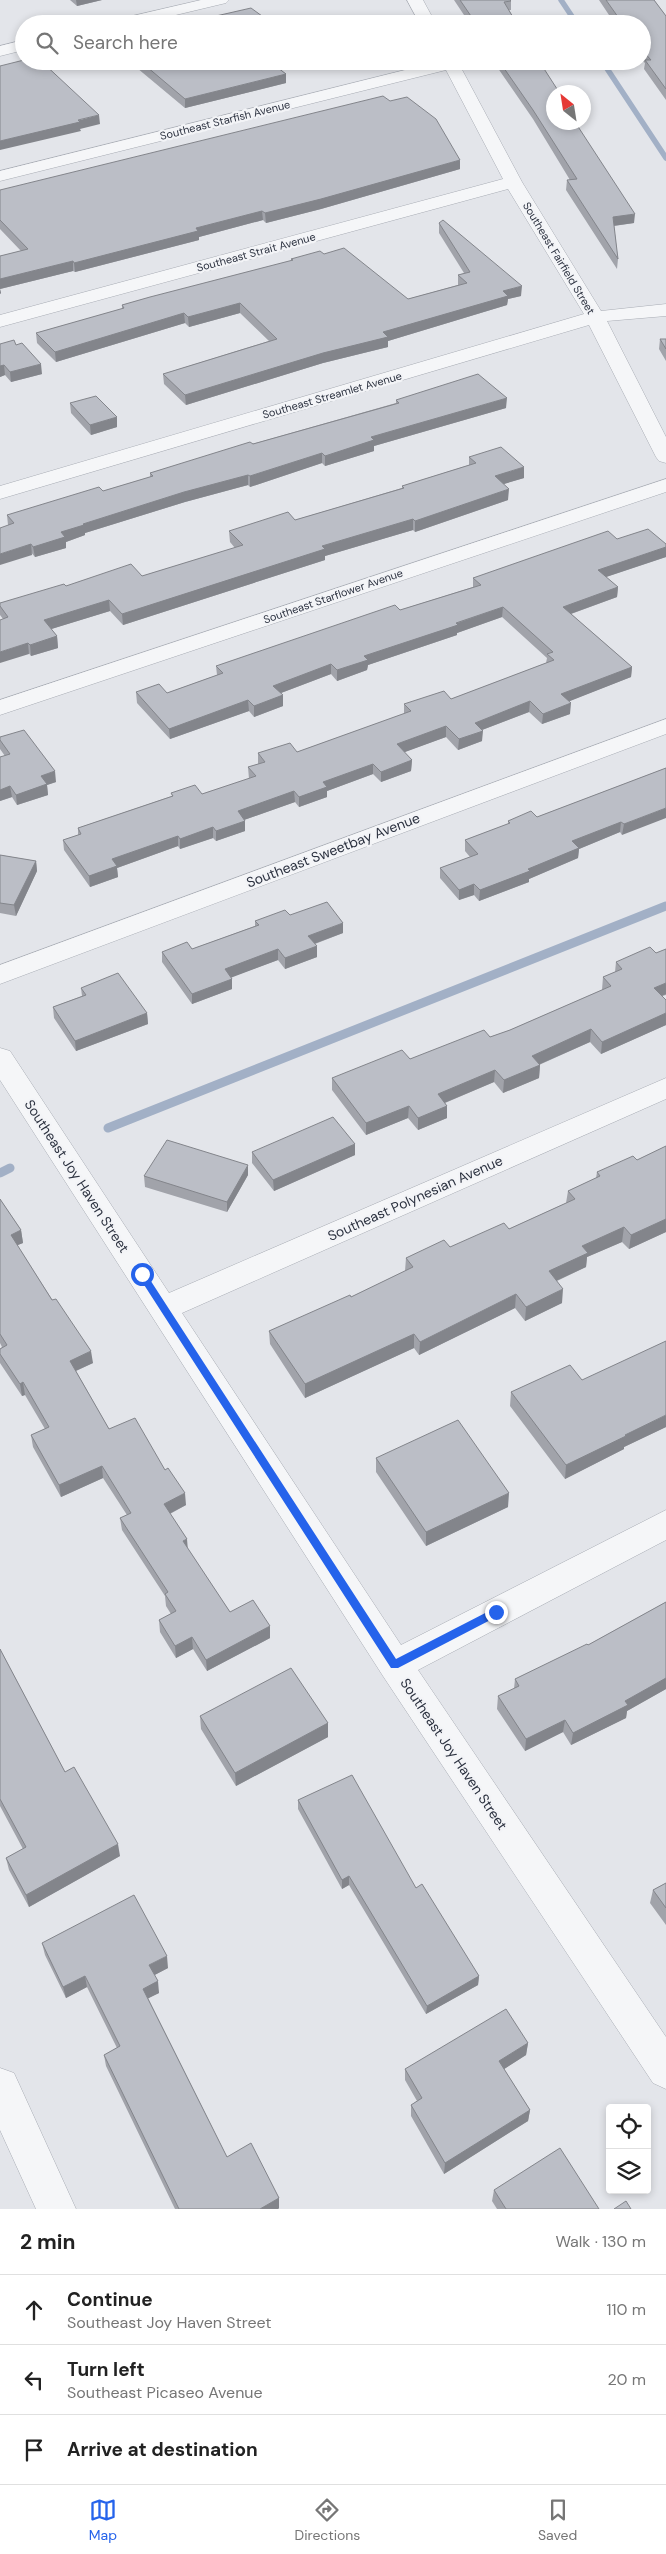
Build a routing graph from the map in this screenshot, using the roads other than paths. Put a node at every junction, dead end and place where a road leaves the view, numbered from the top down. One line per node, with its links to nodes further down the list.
1 (221, 0): 3 (street)
2 (415, 0): 4 (street)
3 (157, 15)
4 (423, 15)
5 (15, 47): 6 (street)
6 (0, 51)
7 (422, 70): 9 (street, Southeast Starfish Avenue)
8 (454, 70): 10 (street, Southeast Fairfield Street)
9 (0, 176)
10 (513, 182): 12 (street, Southeast Fairfield Street); 13 (street, Southeast Strait Avenue)
11 (666, 310): 12 (street, Southeast Streamlet Avenue)
12 (595, 318): 14 (street, Southeast Fairfield Street); 16 (street, Southeast Streamlet Avenue)
13 (0, 321)
14 (666, 457)
15 (666, 485): 17 (street, Southeast Starflower Avenue)
16 (0, 493)
17 (0, 708)
18 (666, 726): 19 (street, Southeast Sweetbay Avenue)
19 (0, 975)
20 (0, 1058): 22 (street, Southeast Joy Haven Street)
21 (666, 1088): 22 (street, Southeast Polynesian Avenue)
22 (164, 1308): 24 (street, Southeast Joy Haven Street)
23 (666, 1524): 24 (street)
24 (395, 1665): 25 (street, Southeast Joy Haven Street)
25 (666, 2070)
26 (0, 2087): 27 (street)
27 (56, 2209)

